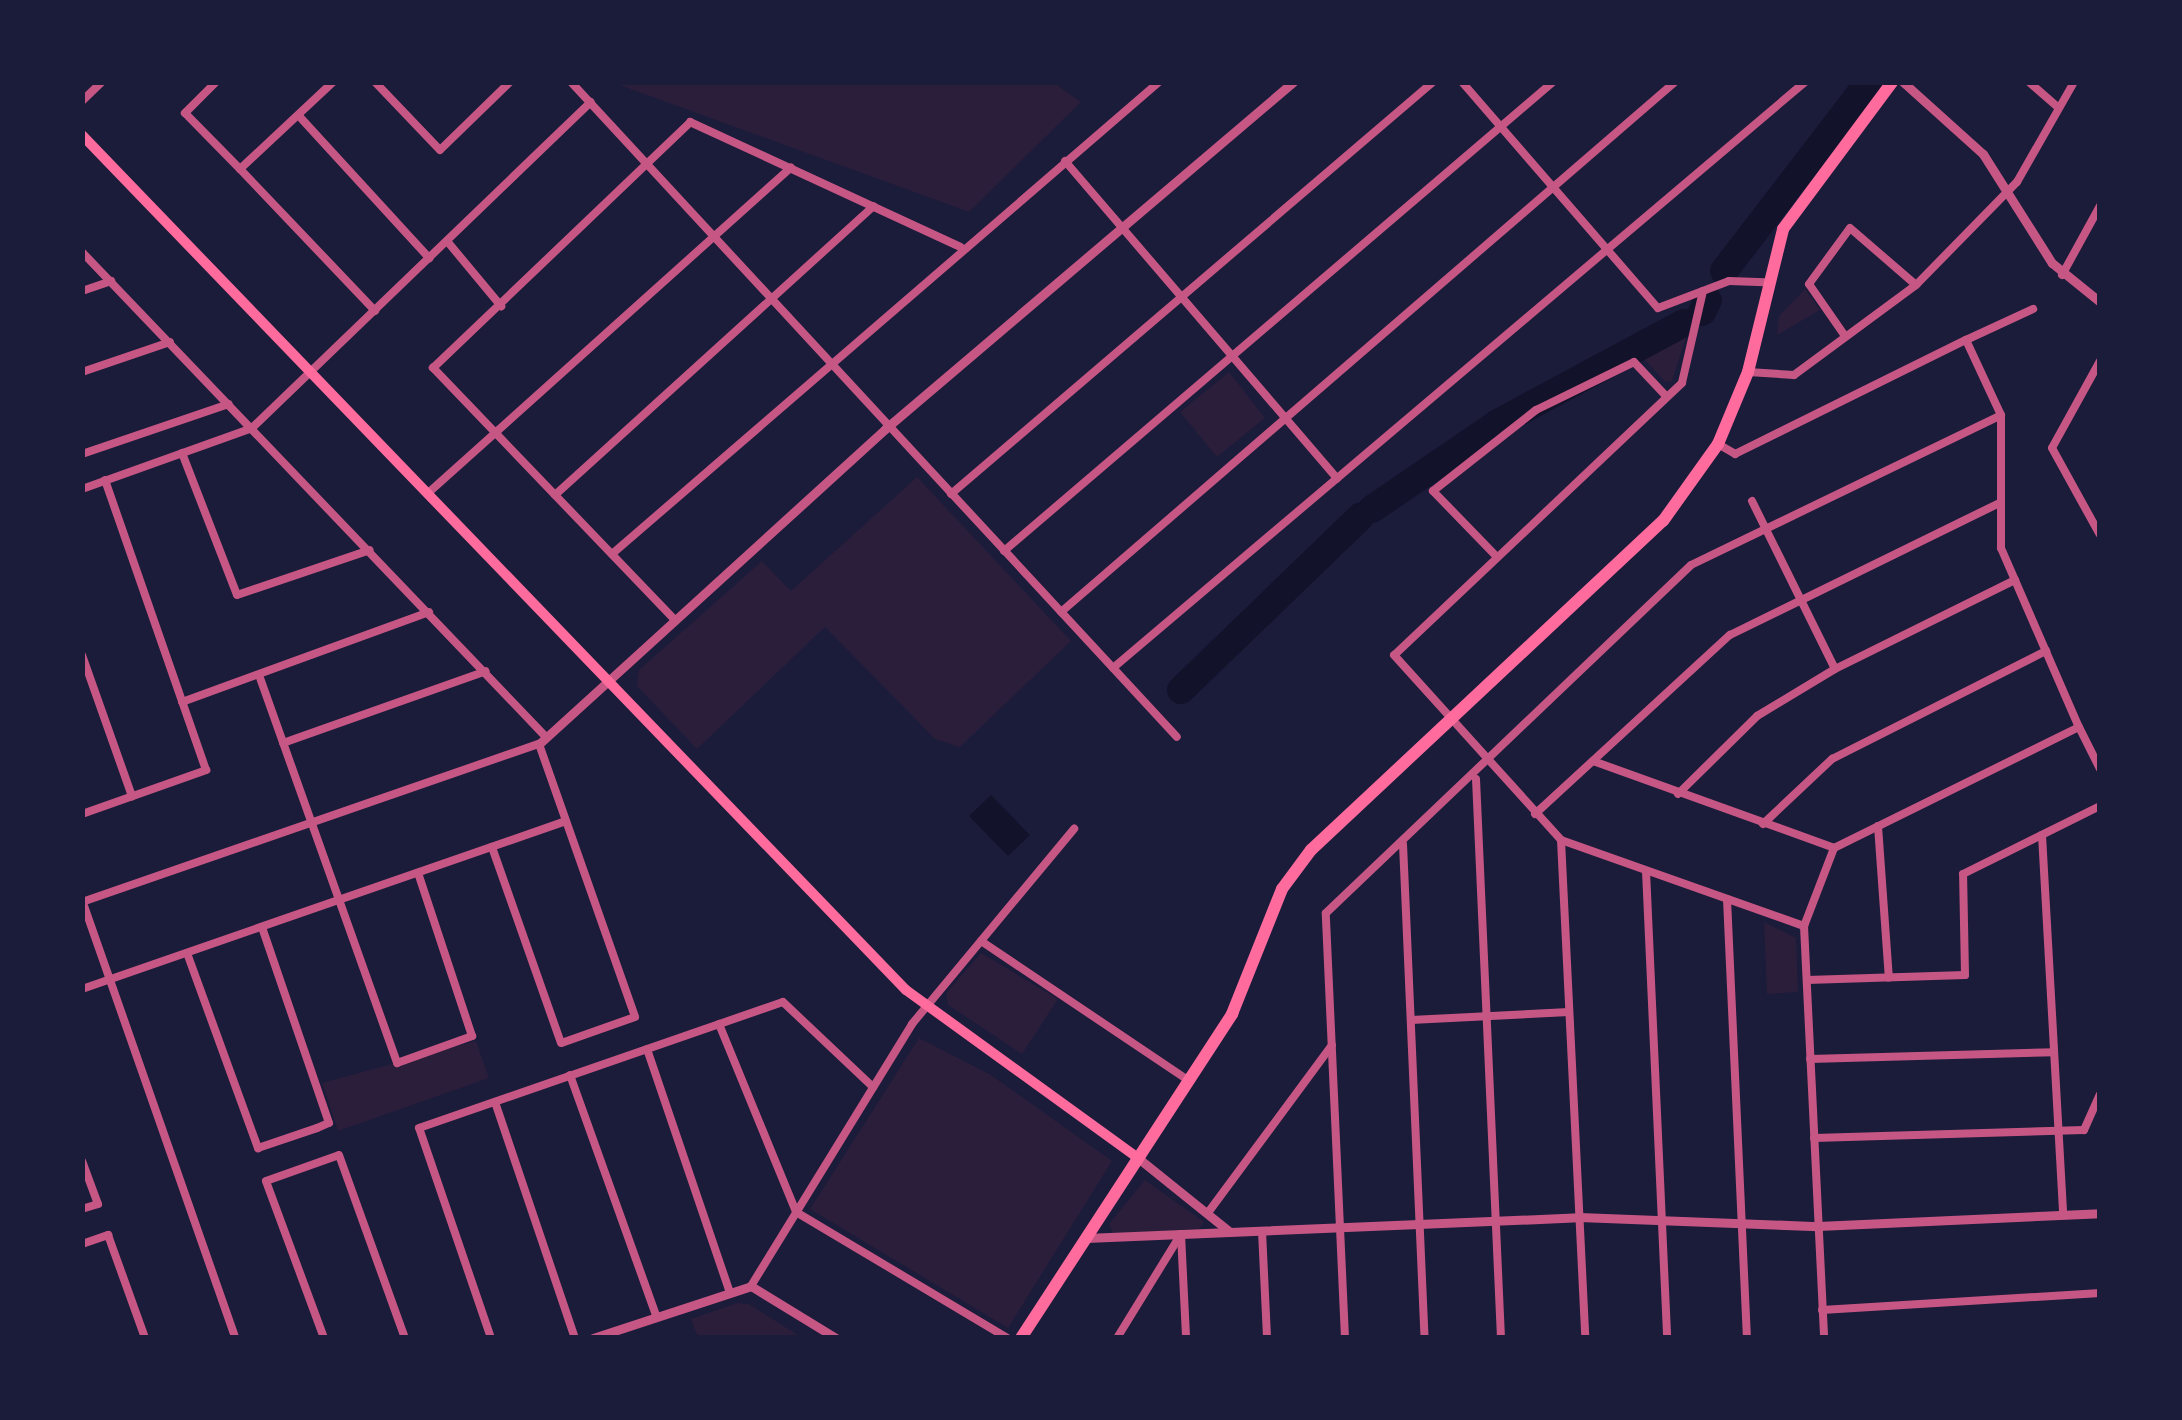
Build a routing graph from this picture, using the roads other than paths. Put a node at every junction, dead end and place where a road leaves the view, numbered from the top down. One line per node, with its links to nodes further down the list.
1 (102, 82): 18 (street)
2 (216, 82): 27 (street)
3 (333, 82): 21 (street)
4 (376, 82): 5 (street)
5 (510, 82)
6 (572, 82): 19 (street)
7 (1159, 82): 24 (street)
8 (1293, 82): 32 (street)
9 (1433, 82): 45 (street)
10 (1462, 82): 22 (street)
11 (1553, 82): 22 (street)
12 (1675, 82): 28 (street)
13 (1804, 82): 36 (street)
14 (1892, 82): 41 (highway)
15 (1903, 82): 29 (street)
16 (2029, 82): 20 (street)
17 (2074, 82): 20 (street)
18 (82, 101)
19 (591, 102): 25 (street); 34 (street)
20 (2058, 107): 29 (street)
21 (300, 116): 27 (street); 38 (street)
22 (1501, 127): 28 (street); 54 (street)
23 (82, 135): 59 (main road)
24 (1065, 161): 32 (street); 35 (street)
25 (644, 164): 26 (street); 33 (street); 48 (street)
26 (791, 168): 30 (street); 33 (street)
27 (240, 169): 50 (street)
28 (1553, 188): 36 (street); 63 (street)
29 (2010, 190): 39 (street); 42 (street)
30 (874, 206): 35 (street); 46 (street)
31 (2100, 206): 39 (street)
32 (1123, 228): 45 (street); 65 (street)
33 (713, 238): 46 (street); 66 (street)
34 (447, 240): 38 (street); 48 (street)
35 (961, 246): 56 (street)
36 (1607, 250): 43 (street); 70 (street)
37 (82, 252): 40 (street)
38 (430, 258): 50 (street)
39 (2062, 275): 47 (street)
40 (110, 281): 44 (street); 53 (street)
41 (1766, 282): 43 (street); 58 (highway)
42 (1916, 285): 51 (street); 51 (street)
43 (1704, 290): 60 (street)
44 (82, 291)
45 (1182, 297): 54 (street); 74 (street)
46 (770, 299): 56 (street); 75 (street)
47 (2100, 302)
48 (501, 306): 66 (street)
49 (2033, 309): 52 (street)
50 (375, 311): 59 (street)
51 (1846, 336): 58 (street)
52 (1966, 340): 62 (street); 67 (street)
53 (170, 342): 57 (street); 61 (street)
54 (1232, 356): 63 (street); 81 (street)
55 (2100, 362): 79 (street)
56 (826, 363): 65 (street); 82 (street)
57 (82, 372)
58 (1748, 372): 67 (highway)
59 (312, 373): 64 (street); 73 (main road)
60 (1667, 396): 83 (street); 83 (street)
61 (230, 404): 64 (street); 69 (street)
62 (2001, 415): 77 (street); 78 (street)
63 (1286, 418): 70 (street); 87 (street)
64 (252, 428): 68 (street); 80 (street)
65 (885, 429): 74 (street); 88 (street)
66 (496, 434): 73 (street); 75 (street)
67 (1718, 444): 97 (highway)
68 (182, 453): 71 (street); 80 (street)
69 (82, 454)
70 (1337, 478): 91 (street)
71 (105, 480): 72 (street); 96 (street)
72 (82, 489)
73 (428, 494): 95 (main road)
74 (951, 494): 81 (street)
75 (555, 495): 82 (street)
76 (1752, 502): 78 (street)
77 (2000, 503): 84 (street); 85 (street)
78 (1765, 528): 85 (street); 102 (street)
79 (2099, 533)
80 (370, 550): 86 (street)
81 (1004, 551): 87 (street)
82 (612, 554): 88 (street)
83 (1497, 557): 97 (street)
84 (2015, 580): 89 (street); 92 (street)
85 (1800, 601): 92 (street); 103 (street)
86 (430, 612): 93 (street); 94 (street)
87 (1061, 612): 91 (street)
88 (674, 618): 95 (street)
89 (2046, 652): 98 (street); 113 (street)
90 (82, 655): 107 (street)
91 (1112, 668): 99 (street)
92 (1835, 669): 106 (street)
93 (486, 671): 100 (street); 101 (street)
94 (259, 674): 96 (street); 101 (street)
95 (605, 679): 100 (street); 134 (main road)
96 (182, 702): 107 (street)
97 (1451, 720): 102 (street); 144 (highway)
98 (2080, 727): 104 (street); 114 (street)
99 (1177, 737)
100 (543, 741): 111 (street); 112 (street)
101 (283, 743): 112 (street)
102 (1486, 758): 105 (street); 110 (street)
103 (1592, 761): 106 (street); 110 (street)
104 (2100, 769)
105 (1476, 779): 118 (street); 136 (street)
106 (1678, 794): 113 (street)
107 (132, 796): 109 (street)
108 (2100, 806): 116 (street)
109 (82, 814)
110 (1535, 814): 117 (street)
111 (566, 821): 119 (street); 119 (street)
112 (312, 823): 124 (street); 125 (street)
113 (1763, 824): 120 (street)
114 (1878, 826): 120 (street); 130 (street)
115 (1074, 829): 128 (street)
116 (2042, 835): 130 (street); 141 (street)
117 (1561, 840): 121 (street); 135 (street)
118 (1403, 844): 137 (street); 139 (street)
119 (492, 847): 122 (street)
120 (1834, 848): 126 (street)
121 (1646, 870): 123 (street); 159 (street)
122 (418, 873): 124 (street); 124 (street)
123 (1727, 899): 126 (street); 160 (street)
124 (339, 900): 127 (street)
125 (83, 901): 131 (street)
126 (1804, 926): 132 (street)
127 (262, 927): 129 (street); 129 (street)
128 (980, 941): 134 (street); 144 (street)
129 (187, 953): 131 (street)
130 (1889, 978): 132 (street)
131 (110, 980): 133 (street); 175 (street)
132 (1807, 980): 142 (street)
133 (82, 989)
134 (926, 1007): 145 (street); 150 (main road)
135 (1570, 1012): 136 (street); 157 (street)
136 (1486, 1016): 137 (street); 158 (street)
137 (1411, 1020): 161 (street)
138 (720, 1024): 140 (street); 145 (street); 154 (street)
139 (1332, 1045): 153 (street); 163 (street)
140 (647, 1049): 143 (street); 170 (street)
141 (2054, 1052): 142 (street); 148 (street)
142 (1810, 1059): 149 (street)
143 (570, 1076): 147 (street); 173 (street)
144 (1189, 1082): 150 (highway)
145 (874, 1087): 154 (street)
146 (2100, 1094): 148 (street)
147 (495, 1102): 178 (street); 179 (street)
148 (2058, 1130): 149 (street); 156 (street)
149 (1814, 1138): 162 (street)
150 (1138, 1158): 153 (street); 167 (highway)
151 (82, 1162): 152 (street)
152 (82, 1209)
153 (1210, 1210): 165 (street)
154 (796, 1212): 169 (street); 182 (street)
155 (2100, 1214): 156 (street)
156 (2062, 1215): 162 (street)
157 (1579, 1217): 158 (street); 159 (street); 190 (street)
158 (1496, 1220): 161 (street); 189 (street)
159 (1662, 1220): 160 (street); 191 (street)
160 (1742, 1223): 162 (street); 192 (street)
161 (1420, 1224): 163 (street); 188 (street)
162 (1818, 1226): 172 (street)
163 (1340, 1227): 164 (street); 187 (street)
164 (1262, 1230): 165 (street); 186 (street)
165 (1230, 1232): 166 (street)
166 (1181, 1234): 167 (street); 184 (street); 185 (street)
167 (1083, 1238): 183 (highway)
168 (82, 1244): 174 (street)
169 (751, 1286): 170 (street); 181 (street)
170 (729, 1290): 173 (street)
171 (2100, 1293): 172 (street)
172 (1822, 1310): 193 (street)
173 (656, 1316): 180 (street)
174 (145, 1338)
175 (236, 1338)
176 (324, 1338): 177 (street)
177 (406, 1338)
178 (491, 1338)
179 (575, 1338)
180 (593, 1338)
181 (836, 1338)
182 (1006, 1338)
183 (1022, 1338)
184 (1118, 1338)
185 (1186, 1338)
186 (1267, 1338)
187 (1345, 1338)
188 (1425, 1338)
189 (1501, 1338)
190 (1585, 1338)
191 (1667, 1338)
192 (1747, 1338)
193 (1824, 1338)

